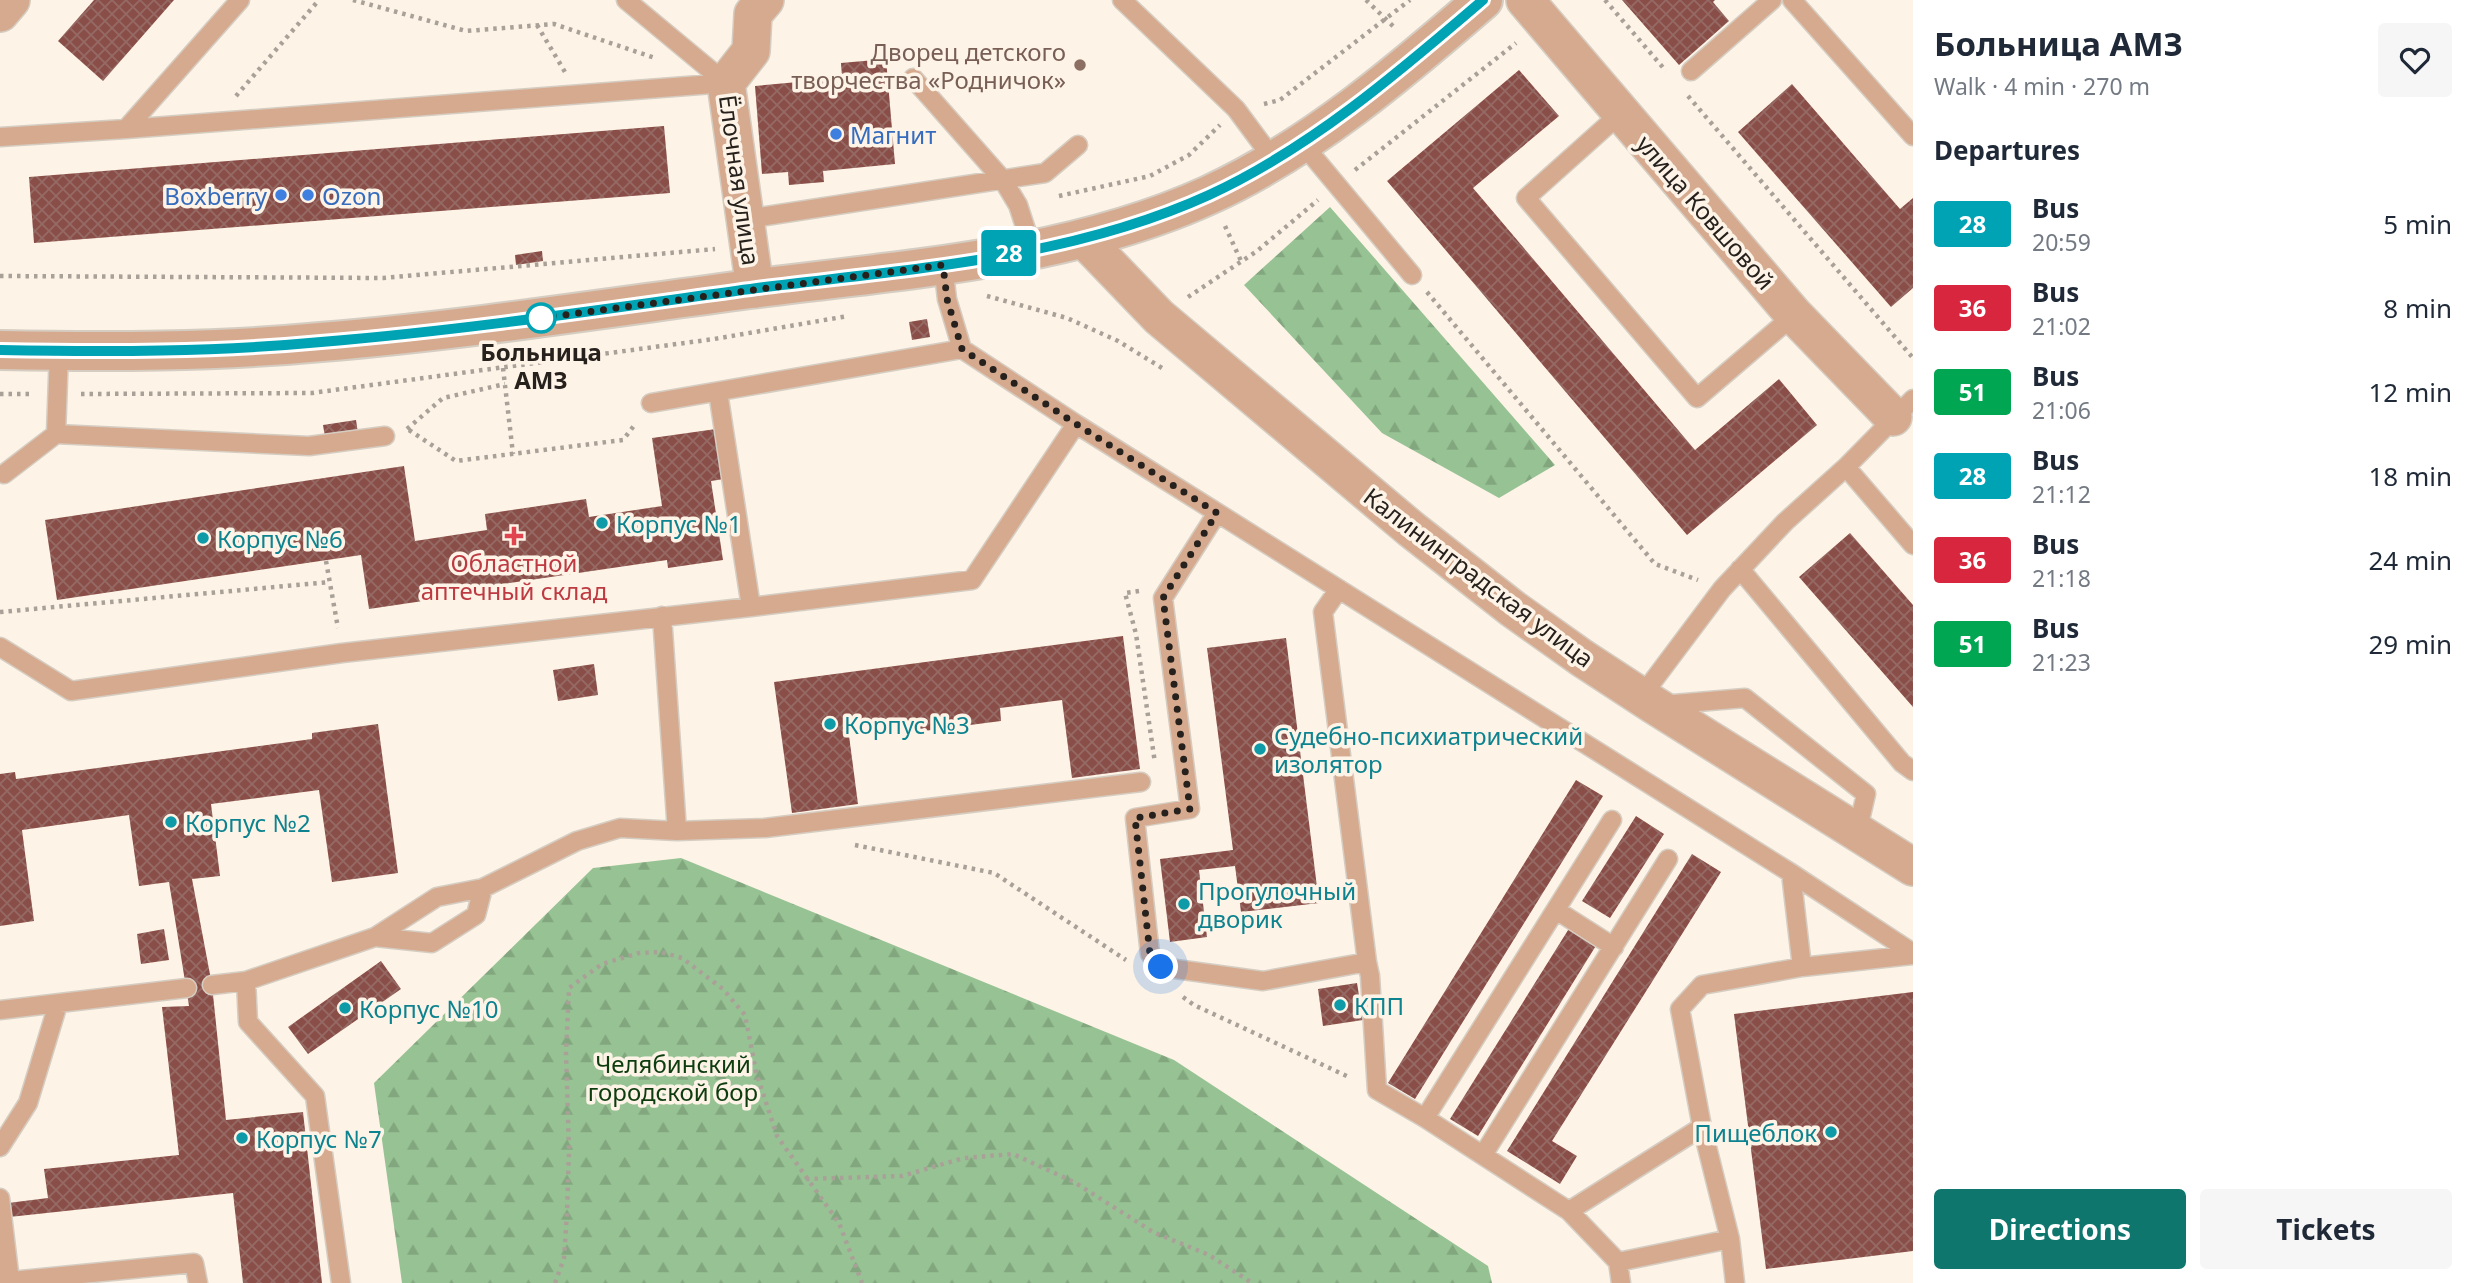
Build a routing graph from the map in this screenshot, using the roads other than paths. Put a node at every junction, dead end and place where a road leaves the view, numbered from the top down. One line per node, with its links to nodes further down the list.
1 (11, 0): 10 (street)
2 (240, 0): 15 (lane)
3 (626, 0): 13 (lane)
4 (1122, 0): 19 (lane)
5 (1483, 0): 19 (street)
6 (1525, 0): 14 (street, улица Ковшовой)
7 (1772, 0): 11 (lane)
8 (1792, 0): 16 (lane)
9 (754, 7): 13 (street, Ёлочная улица)
10 (0, 13)
11 (1691, 71)
12 (913, 78): 20 (lane)
13 (726, 83): 15 (lane); 21 (street, Ёлочная улица)
14 (1621, 113): 27 (street, улица Ковшовой); 27 (lane)
15 (126, 130): 17 (lane)
16 (1913, 136)
17 (0, 137)
18 (1078, 145): 20 (lane)
19 (1287, 151): 22 (street); 24 (lane)
20 (1003, 180): 21 (lane); 23 (lane)
21 (746, 219): 26 (street, Ёлочная улица)
22 (1083, 238): 23 (street); 46 (street, Калининградская улица)
23 (1032, 248): 25 (street)
24 (1412, 275)
25 (945, 282): 26 (street); 28 (lane)
26 (755, 289): 30 (street)
27 (1794, 315): 33 (street, улица Ковшовой)
28 (962, 349): 31 (lane); 34 (lane)
29 (0, 350): 30 (street)
30 (59, 351): 35 (lane)
31 (718, 392): 32 (lane); 43 (lane)
32 (651, 403)
33 (1903, 408): 37 (lane)
34 (1076, 424): 39 (lane); 43 (lane)
35 (56, 434): 36 (lane); 38 (lane)
36 (385, 436)
37 (1846, 467): 40 (lane); 41 (lane)
38 (1, 476)
39 (1217, 513): 42 (lane); 60 (lane)
40 (1913, 545)
41 (1740, 569): 46 (lane); 47 (lane)
42 (1339, 590): 54 (lane); 60 (lane)
43 (751, 607): 44 (lane)
44 (662, 616): 45 (lane); 50 (lane)
45 (0, 647)
46 (1648, 701): 51 (street, Калининградская улица); 51 (lane)
47 (1913, 771)
48 (1141, 782): 50 (lane)
49 (1612, 820): 56 (lane)
50 (677, 831): 55 (lane)
51 (1857, 833): 53 (street, Калининградская улица)
52 (1668, 859): 58 (lane)
53 (1913, 867)
54 (1791, 873): 59 (lane); 61 (lane)
55 (483, 888): 57 (lane); 57 (lane)
56 (1556, 910): 58 (lane); 67 (lane)
57 (375, 937): 62 (lane)
58 (1614, 947): 70 (lane)
59 (1913, 954): 61 (lane)
60 (1367, 962): 67 (lane)
61 (1802, 967): 68 (lane)
62 (246, 981): 63 (lane); 77 (lane)
63 (212, 985)
64 (187, 988): 65 (lane)
65 (58, 1004): 66 (lane); 69 (lane)
66 (0, 1010)
67 (1425, 1118): 70 (lane)
68 (1702, 1127): 72 (lane); 73 (lane)
69 (0, 1147)
70 (1483, 1155): 72 (lane)
71 (0, 1198): 75 (lane)
72 (1569, 1211): 74 (lane)
73 (1730, 1239): 74 (lane); 79 (lane)
74 (1618, 1262): 78 (lane)
75 (5, 1281): 76 (lane)
76 (198, 1283)
77 (341, 1283)
78 (1621, 1283)
79 (1735, 1283)

